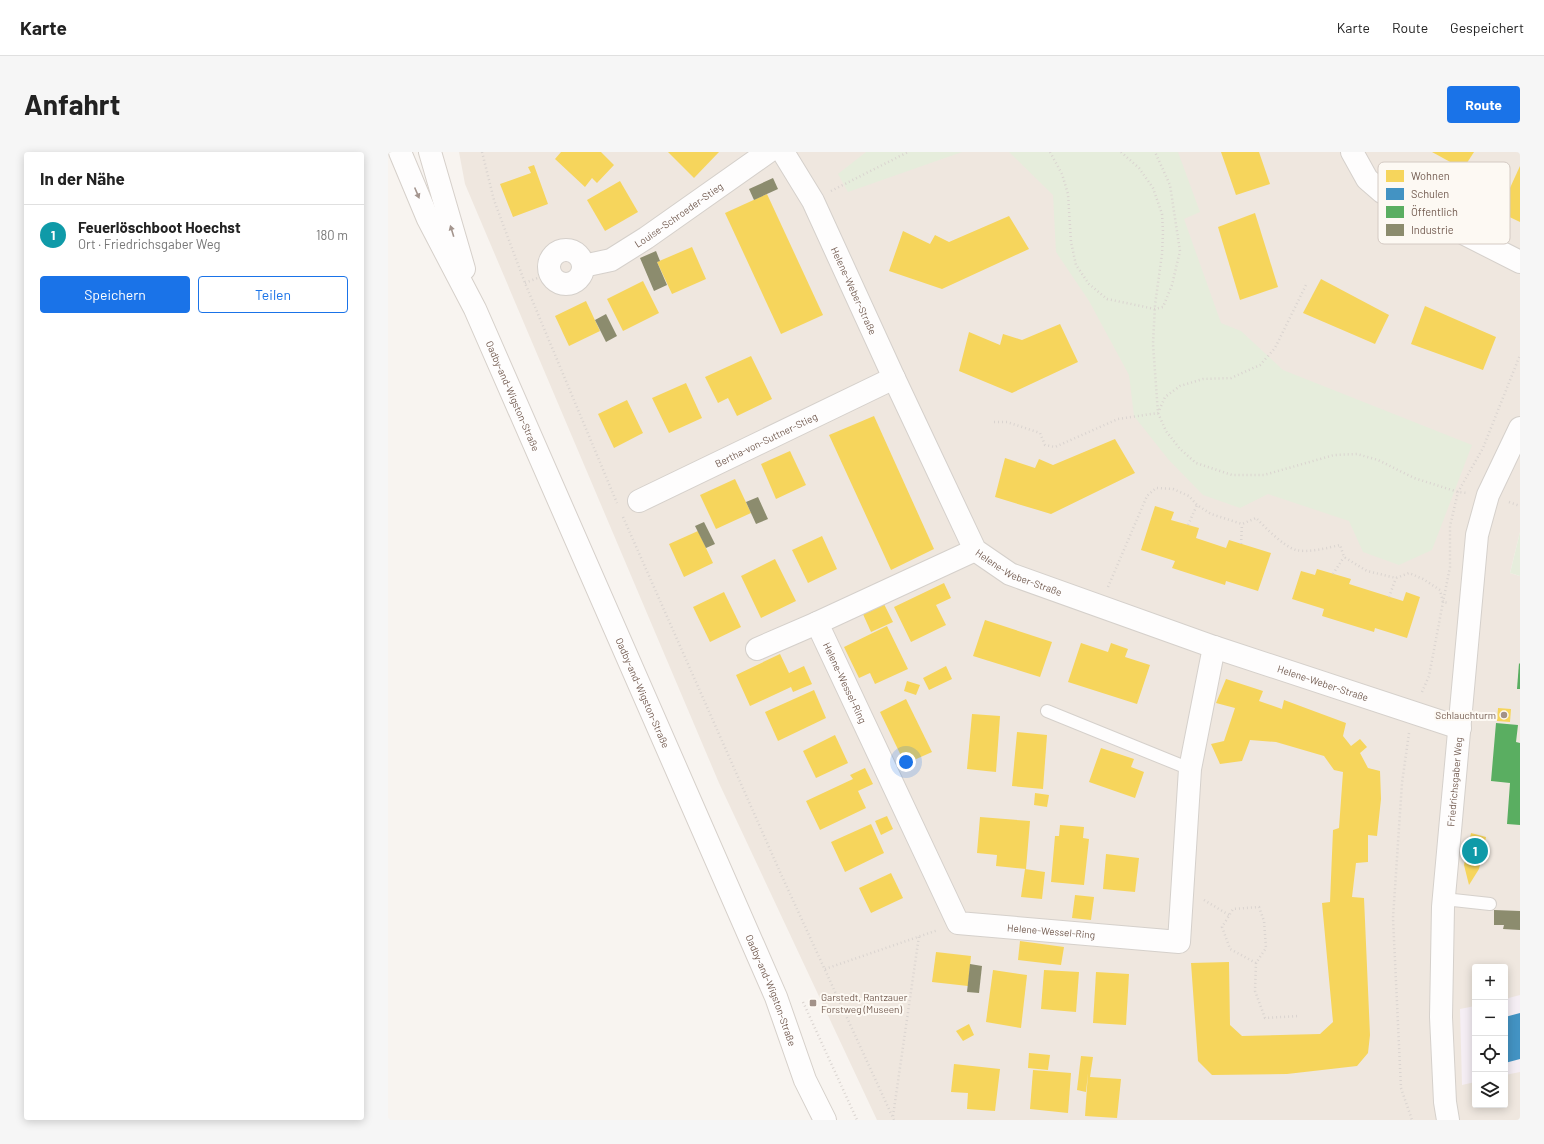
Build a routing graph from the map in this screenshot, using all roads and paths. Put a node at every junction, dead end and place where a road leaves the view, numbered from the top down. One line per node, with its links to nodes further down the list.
1 (400, 152): 19 (street, Oadby-and-Wigston-Straße, one-way to 19)
2 (430, 152): 19 (street, Oadby-and-Wigston-Straße, one-way to 2)
3 (482, 152): 16 (path)
4 (768, 152): 15 (street, Louise-Schroeder-Stieg)
5 (783, 152): 12 (street, Helene-Weber-Straße)
6 (908, 152): 12 (path)
7 (1050, 152): 18 (path)
8 (1121, 152): 18 (path)
9 (1155, 152): 18 (path)
10 (1352, 152): 11 (street)
11 (1378, 189)
12 (813, 201): 20 (street, Helene-Weber-Straße)
13 (1485, 244): 14 (street)
14 (1520, 262)
15 (550, 273): 16 (path)
16 (526, 283): 25 (path)
17 (1306, 285): 21 (path)
18 (1155, 308): 21 (path)
19 (475, 309): 55 (street, Oadby-and-Wigston-Straße)
20 (894, 378): 27 (street, Bertha-von-Suttner-Stieg); 32 (street, Helene-Weber-Straße)
21 (1158, 413): 22 (path); 24 (path)
22 (994, 422)
23 (1520, 428): 24 (street, Friedrichsgaber Weg)
24 (1488, 495): 28 (path); 38 (street, Friedrichsgaber Weg)
25 (617, 503)
26 (1197, 505): 29 (path); 30 (path); 37 (path)
27 (629, 506): 52 (path)
28 (1520, 506)
29 (1242, 524): 31 (path); 33 (path)
30 (1188, 525)
31 (1241, 544)
32 (975, 550): 37 (street, Helene-Weber-Straße); 39 (street)
33 (1344, 557): 34 (path); 35 (path)
34 (1333, 574)
35 (1396, 578): 36 (path); 38 (path)
36 (1388, 597)
37 (1100, 606): 40 (street, Helene-Weber-Straße)
38 (1471, 608): 43 (street, Friedrichsgaber Weg)
39 (817, 623): 41 (street); 49 (street, Helene-Wessel-Ring)
40 (1214, 647): 43 (street, Helene-Weber-Straße); 44 (street, Helene-Wessel-Ring)
41 (757, 649)
42 (1047, 711): 44 (lane)
43 (1460, 728): 46 (street, Friedrichsgaber Weg)
44 (1190, 769): 45 (street, Helene-Wessel-Ring)
45 (1182, 888): 48 (path); 49 (street, Helene-Wessel-Ring)
46 (1444, 900): 47 (lane); 61 (street, Friedrichsgaber Weg)
47 (1490, 904)
48 (1229, 915): 51 (path); 51 (path)
49 (958, 923): 50 (path)
50 (919, 936): 52 (path); 56 (path)
51 (1256, 963): 54 (path)
52 (825, 969): 56 (path)
53 (802, 1001): 59 (path)
54 (1299, 1016)
55 (805, 1080): 57 (street, Oadby-and-Wigston-Straße); 58 (street, Oadby-and-Wigston-Straße)
56 (893, 1116): 60 (path)
57 (808, 1120)
58 (825, 1120)
59 (857, 1120)
60 (894, 1120)
61 (1448, 1120)

